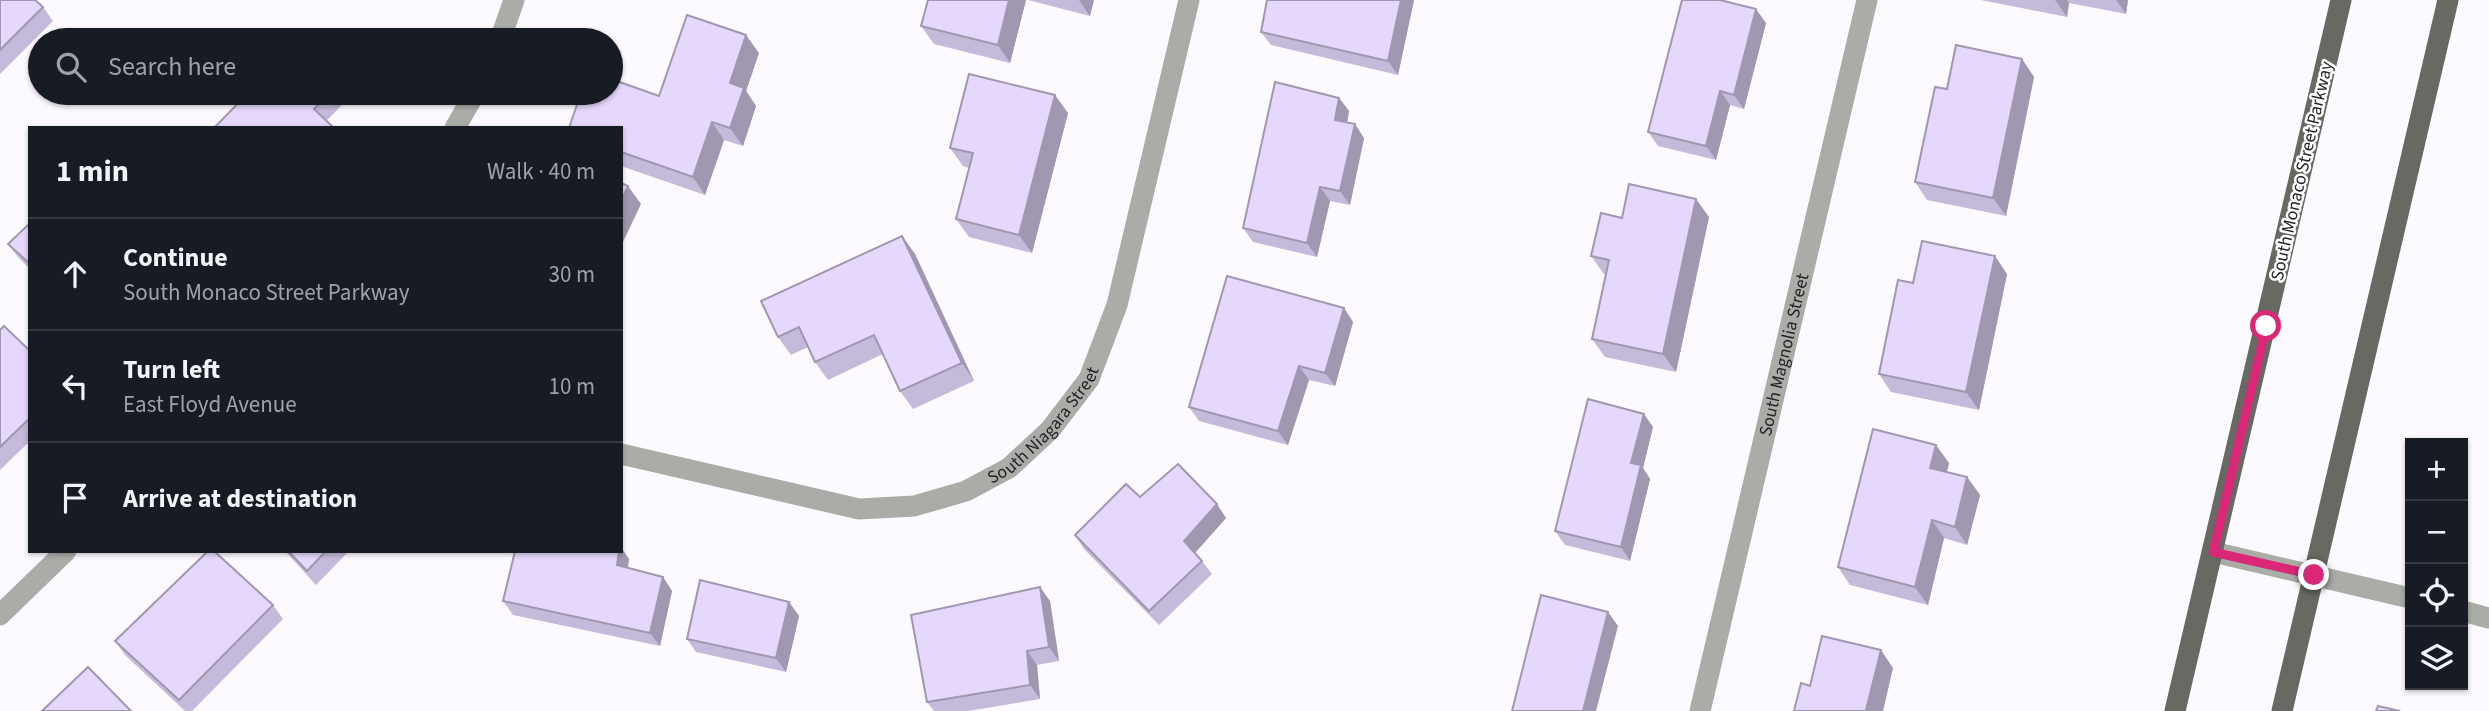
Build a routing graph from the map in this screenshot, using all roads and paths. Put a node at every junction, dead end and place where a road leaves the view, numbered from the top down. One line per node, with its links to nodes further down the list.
1 (514, 0): 6 (street)
2 (1189, 0): 9 (street, South Niagara Street)
3 (1867, 0): 17 (street, South Magnolia Street)
4 (2342, 0): 10 (main road, South Monaco Street Parkway)
5 (2448, 0): 12 (main road)
6 (504, 28)
7 (468, 105): 8 (street)
8 (456, 126)
9 (623, 454)
10 (2213, 552): 12 (street); 18 (main road, South Monaco Street Parkway)
11 (64, 553): 15 (street)
12 (2314, 575): 13 (street); 19 (main road)
13 (2405, 597)
14 (2468, 612): 16 (street)
15 (0, 615)
16 (2489, 618)
17 (1700, 711)
18 (2175, 711)
19 (2282, 711)

